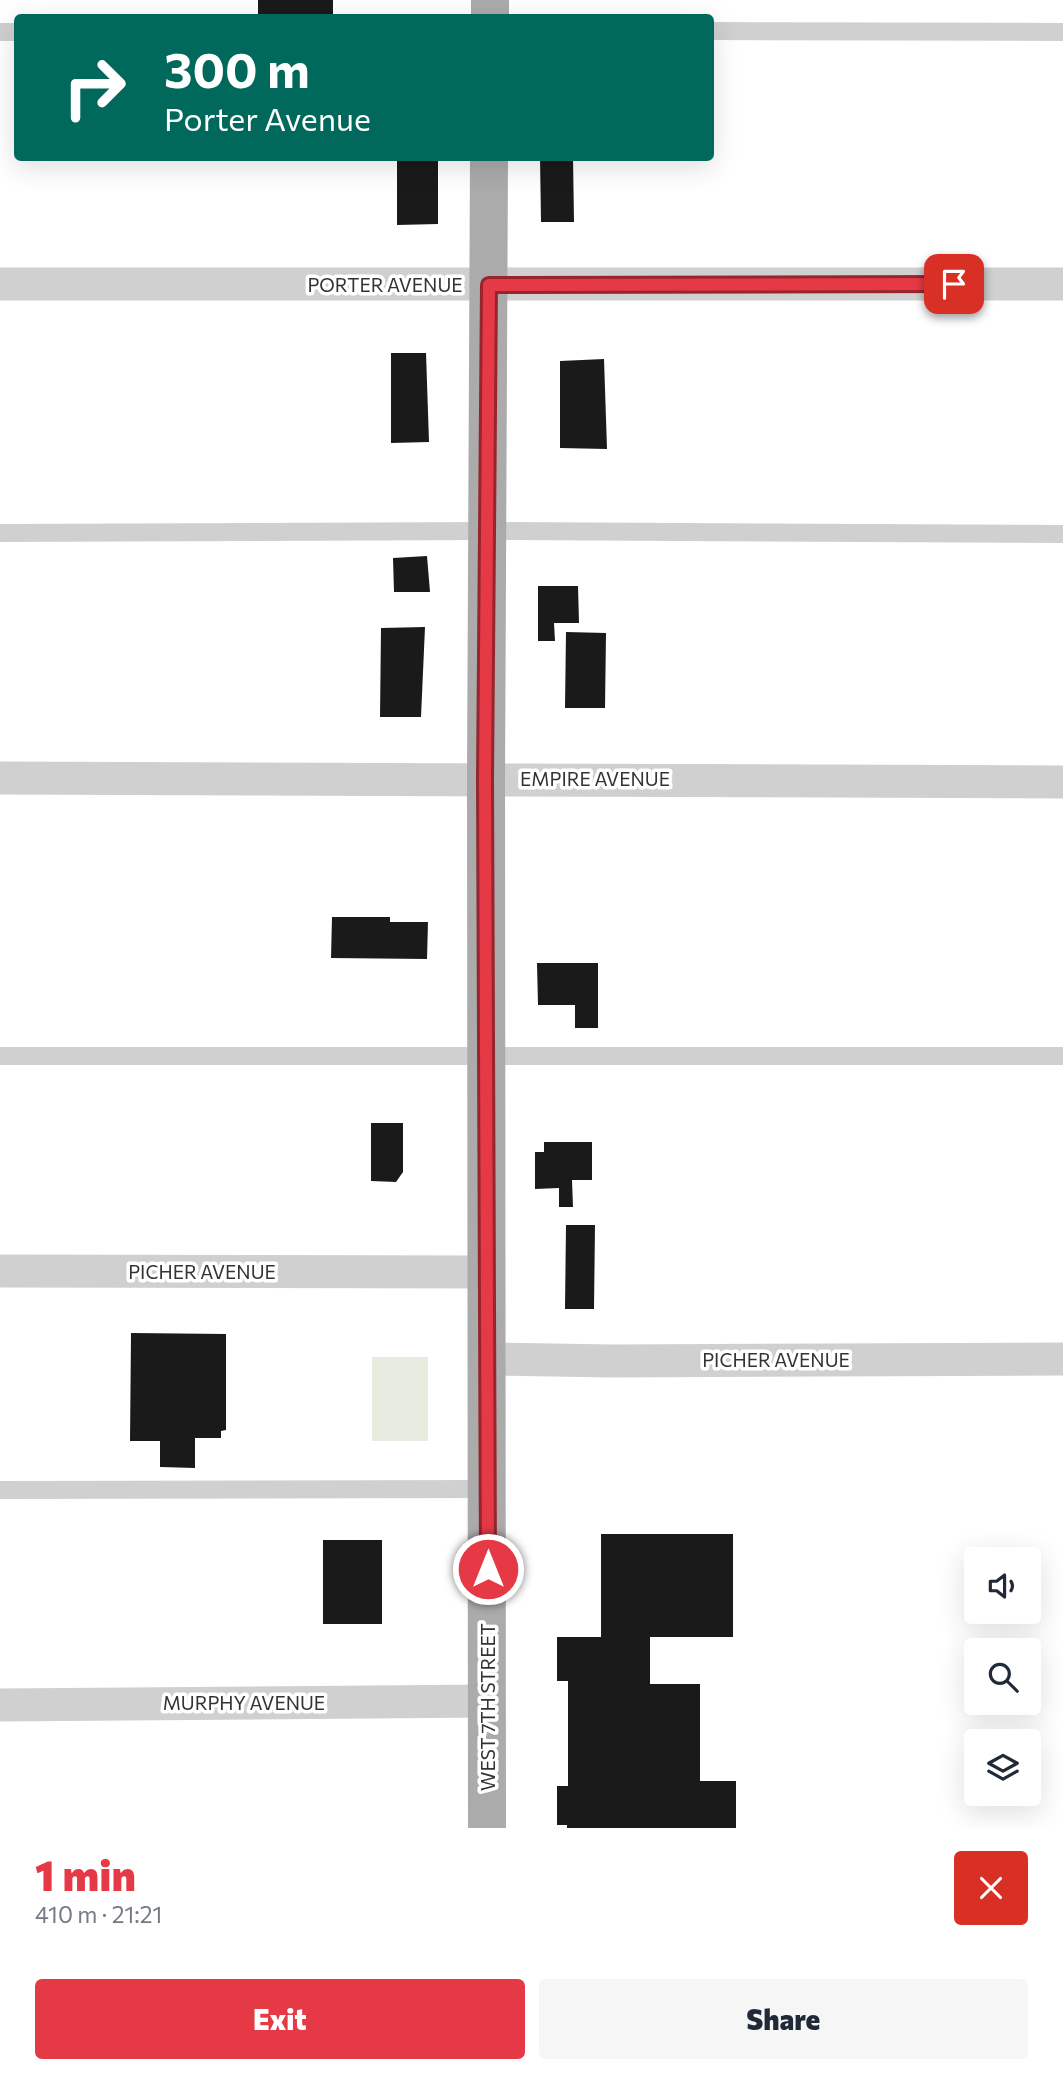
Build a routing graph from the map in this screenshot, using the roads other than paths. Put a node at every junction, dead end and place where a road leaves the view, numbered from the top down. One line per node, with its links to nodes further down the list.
1 (714, 31): 2 (lane)
2 (1063, 32)
3 (489, 161): 6 (main road, WEST 7TH STREET)
4 (0, 284): 6 (street, PORTER AVENUE)
5 (1063, 284): 6 (street, PORTER AVENUE)
6 (489, 285): 7 (main road, WEST 7TH STREET)
7 (486, 530): 8 (lane); 9 (lane); 11 (main road, WEST 7TH STREET)
8 (0, 533)
9 (1063, 534)
10 (0, 778): 11 (street, EMPIRE AVENUE)
11 (485, 779): 12 (street, EMPIRE AVENUE); 15 (main road, WEST 7TH STREET)
12 (1063, 782)
13 (0, 1056): 15 (lane)
14 (1063, 1056): 15 (lane)
15 (487, 1057): 17 (main road, WEST 7TH STREET)
16 (0, 1271): 17 (street, PICHER AVENUE)
17 (487, 1272): 18 (main road, WEST 7TH STREET)
18 (488, 1359): 19 (street, PICHER AVENUE); 20 (main road, WEST 7TH STREET)
19 (1063, 1359)
20 (488, 1489): 21 (lane); 22 (main road, WEST 7TH STREET)
21 (0, 1490)
22 (488, 1701): 23 (street, MURPHY AVENUE); 24 (main road, WEST 7TH STREET)
23 (0, 1705)
24 (487, 1828)

